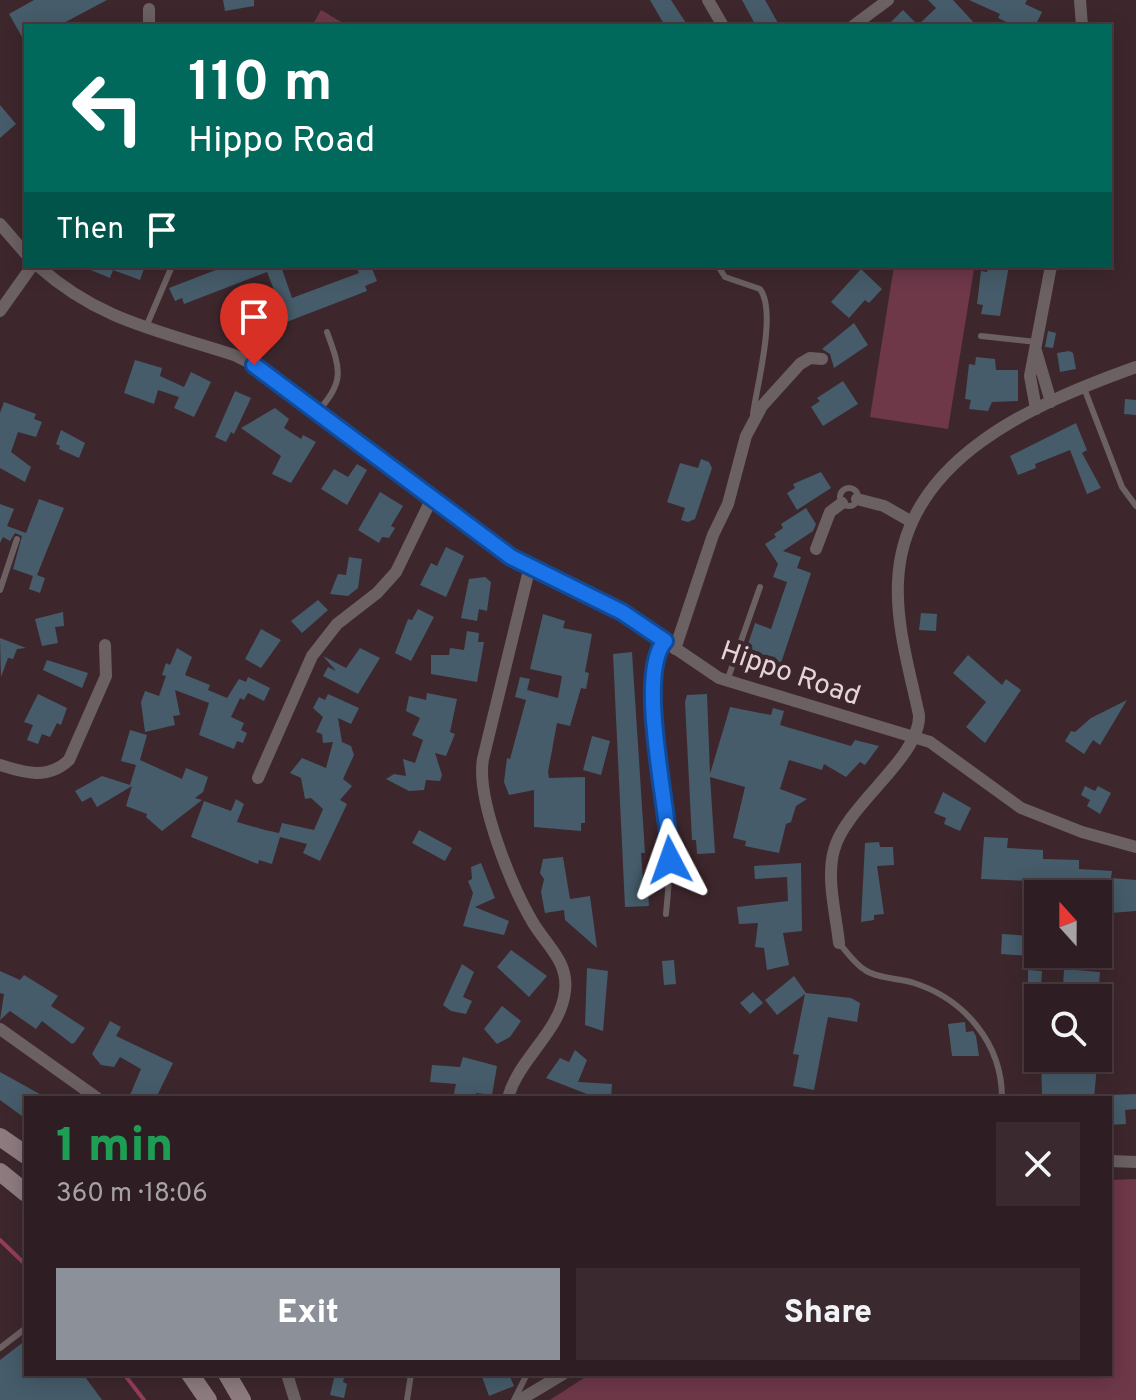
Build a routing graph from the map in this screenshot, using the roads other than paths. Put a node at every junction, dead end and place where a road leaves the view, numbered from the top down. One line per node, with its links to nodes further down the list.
1 (708, 0): 6 (street)
2 (888, 0): 7 (street)
3 (1080, 0): 8 (street)
4 (149, 9): 5 (street)
5 (149, 24)
6 (722, 24)
7 (856, 24)
8 (1082, 24)
9 (0, 224): 10 (street)
10 (24, 252)
11 (33, 268): 18 (street)
12 (38, 268): 17 (street, Hippo Road)
13 (58, 268): 17 (street)
14 (171, 268): 19 (lane)
15 (719, 268): 29 (lane)
16 (1051, 268): 22 (street)
17 (51, 277): 19 (street, Hippo Road)
18 (0, 311)
19 (146, 327): 28 (street, Hippo Road)
20 (327, 332): 28 (lane)
21 (981, 336): 22 (lane)
22 (1036, 345): 26 (street); 27 (street)
23 (822, 359): 29 (street)
24 (1136, 367): 25 (street)
25 (1084, 388): 26 (street); 33 (lane)
26 (1051, 402): 27 (street)
27 (1036, 409): 34 (street)
28 (317, 412): 30 (street, Hippo Road)
29 (752, 425): 41 (street)
30 (432, 498): 37 (street, Hippo Road); 45 (street)
31 (857, 499): 32 (lane); 32 (lane); 34 (street)
32 (842, 503): 36 (street)
33 (1136, 506)
34 (912, 522): 43 (street)
35 (17, 539): 39 (lane)
36 (816, 549)
37 (530, 566): 41 (street, Hippo Road); 51 (street)
38 (760, 587): 42 (lane)
39 (0, 590)
40 (105, 645): 44 (street)
41 (670, 645): 42 (street, Hippo Road); 47 (lane)
42 (727, 681): 43 (street, Hippo Road)
43 (912, 736): 46 (street, Hippo Road); 48 (street)
44 (0, 765)
45 (258, 778)
46 (1136, 847)
47 (666, 914)
48 (839, 943): 52 (lane)
49 (0, 1029): 50 (street)
50 (94, 1096)
51 (509, 1096)
52 (1002, 1096)
53 (0, 1137): 54 (main road)
54 (24, 1154)
55 (1112, 1161): 56 (street)
56 (1136, 1162)
57 (0, 1172): 58 (main road)
58 (24, 1191)
59 (24, 1330): 60 (lane)
60 (0, 1348)
61 (191, 1376): 67 (main road)
62 (228, 1376): 68 (main road)
63 (288, 1376): 69 (street)
64 (411, 1376): 70 (lane)
65 (526, 1376): 71 (lane)
66 (560, 1376): 72 (street)
67 (208, 1400)
68 (242, 1400)
69 (295, 1400)
70 (407, 1400)
71 (514, 1400)
72 (520, 1400)

